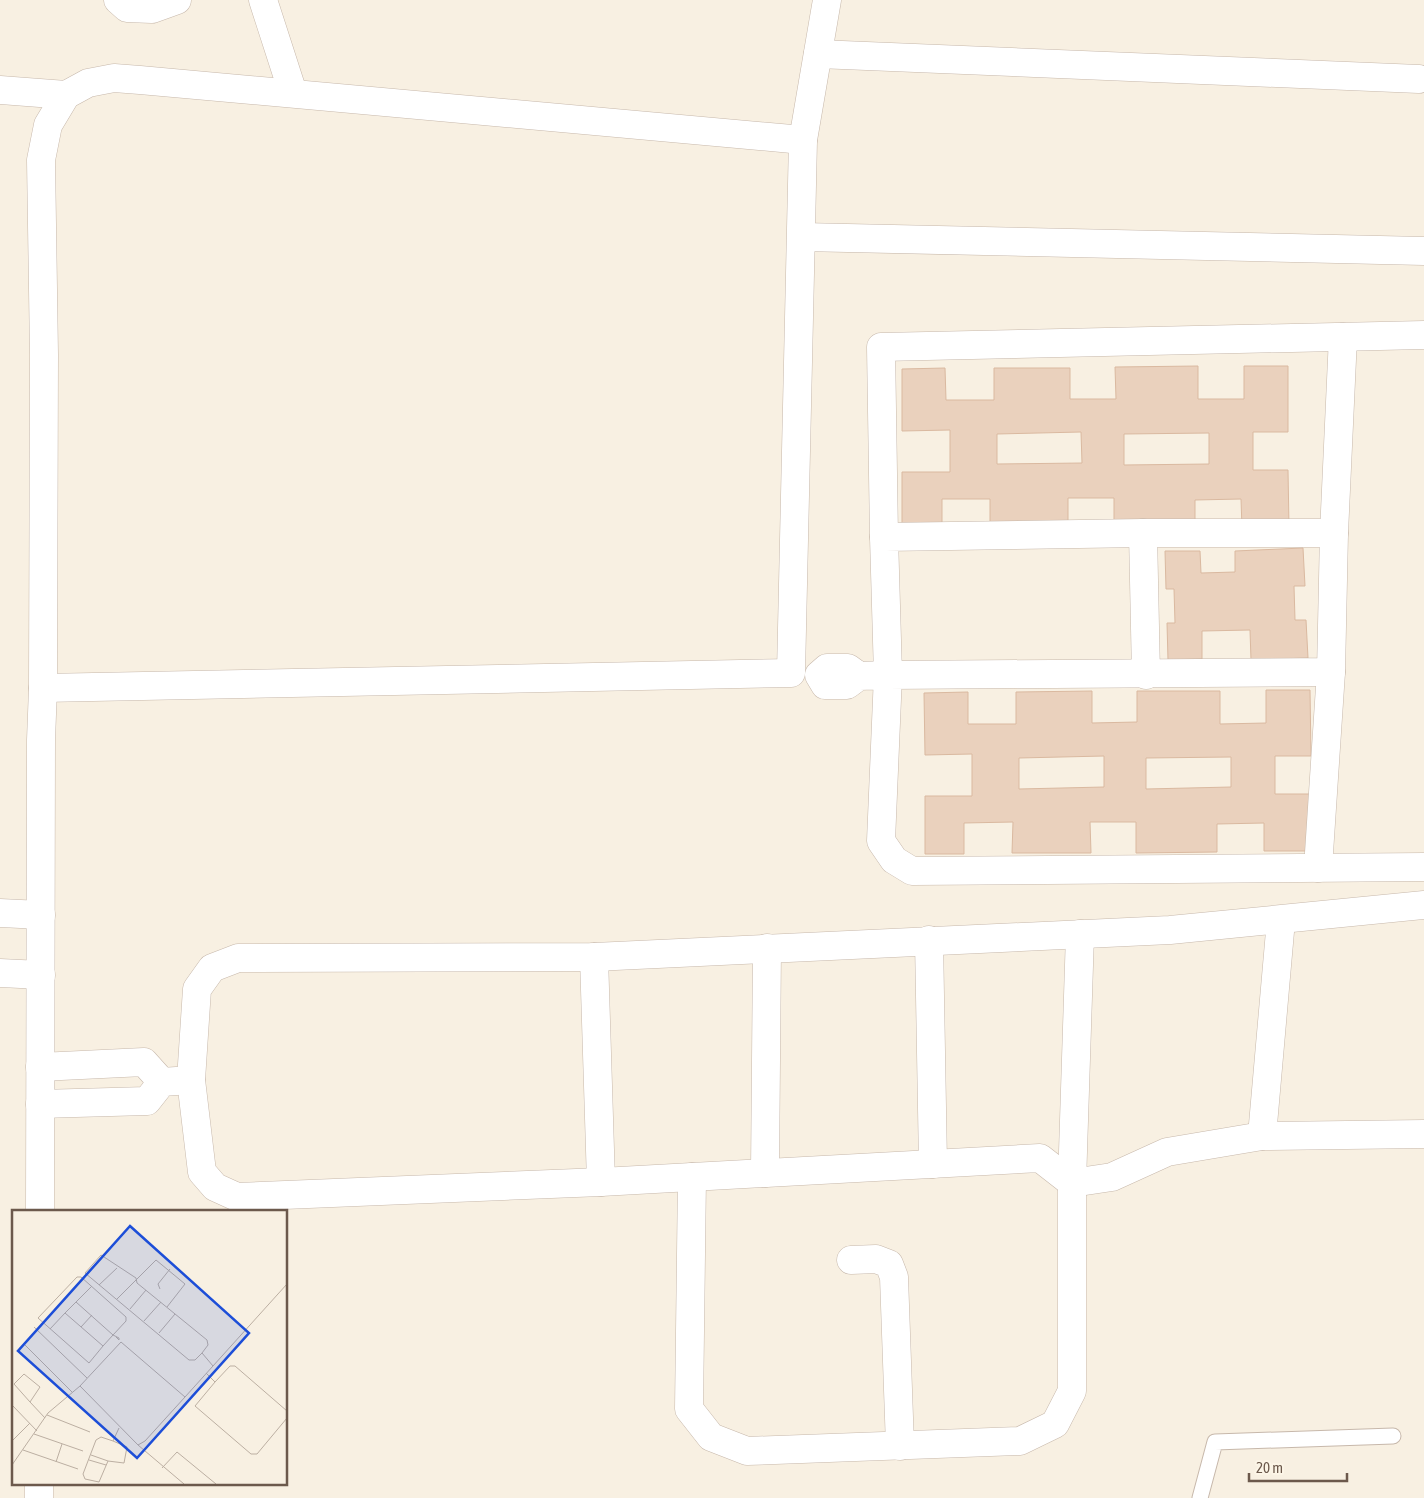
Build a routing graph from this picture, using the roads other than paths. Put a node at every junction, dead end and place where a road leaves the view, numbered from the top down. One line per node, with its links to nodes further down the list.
1 (118, 0): 2 (street)
2 (177, 0)
3 (263, 0): 8 (street)
4 (827, 0): 5 (street)
5 (818, 54): 6 (street); 10 (street)
6 (1419, 79)
7 (0, 90): 9 (street)
8 (293, 93): 9 (street); 10 (street)
9 (66, 95): 22 (street)
10 (803, 140): 11 (street)
11 (802, 237): 12 (street); 19 (street)
12 (1424, 251)
13 (1424, 334): 14 (street)
14 (1343, 337): 16 (street); 17 (street)
15 (1143, 533): 16 (street); 17 (street); 20 (street)
16 (1334, 533): 18 (street)
17 (884, 537): 21 (street)
18 (1331, 672): 20 (street); 24 (street)
19 (791, 673): 21 (street); 22 (street)
20 (1146, 674): 21 (street)
21 (888, 675): 24 (street)
22 (43, 688): 27 (street)
23 (1424, 867): 24 (street)
24 (1318, 868)
25 (1424, 905): 28 (street)
26 (0, 913): 27 (street)
27 (41, 915): 34 (street)
28 (1281, 920): 29 (street); 40 (street)
29 (1080, 934): 30 (street); 45 (street)
30 (929, 940): 31 (street); 41 (street)
31 (767, 948): 32 (street); 42 (street)
32 (594, 957): 36 (street); 44 (street)
33 (0, 973): 34 (street)
34 (41, 974): 35 (street)
35 (40, 1067): 37 (street); 38 (street)
36 (191, 1080): 37 (street); 44 (street)
37 (162, 1082): 38 (street)
38 (40, 1104): 46 (street)
39 (1424, 1134): 40 (street)
40 (1262, 1136): 45 (street)
41 (933, 1164): 42 (street); 45 (street)
42 (765, 1173): 43 (street)
43 (692, 1177): 44 (street); 49 (street)
44 (601, 1182)
45 (1072, 1184): 49 (street)
46 (40, 1210)
47 (851, 1260): 49 (street)
48 (1393, 1436): 50 (lane)
49 (900, 1446)
50 (1200, 1498)

